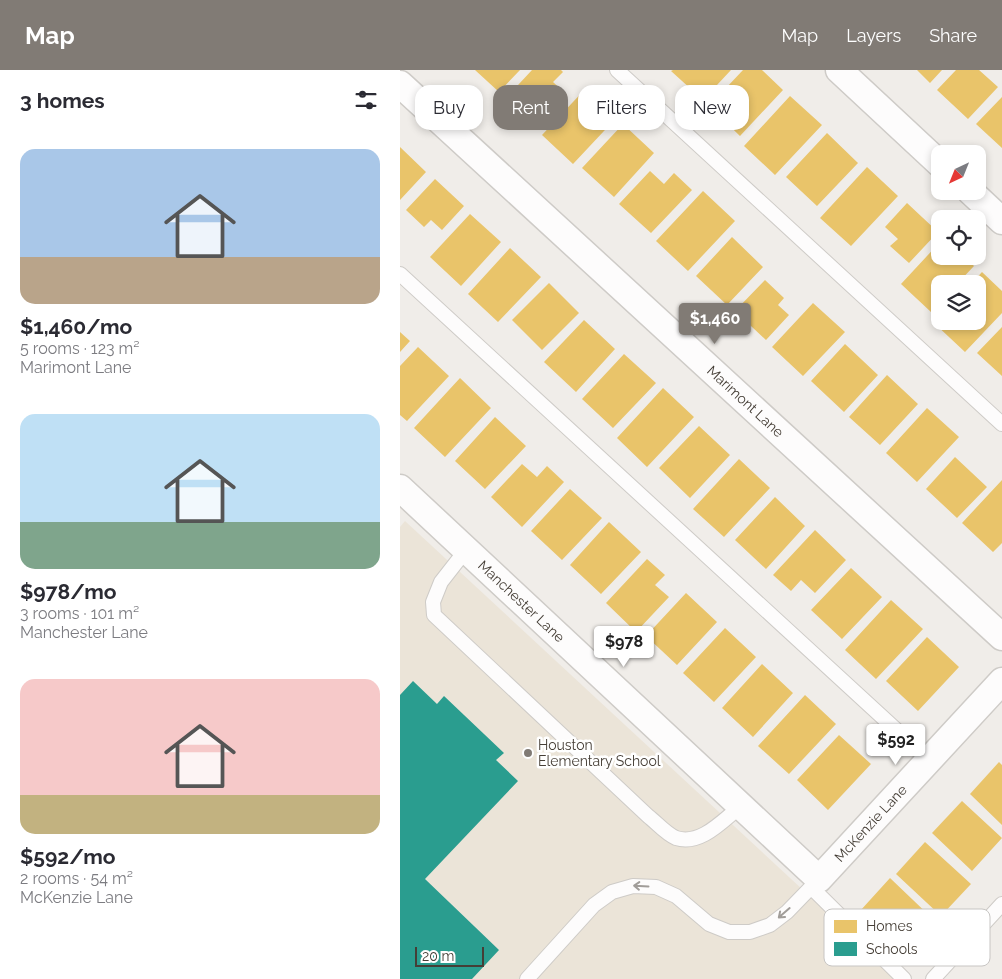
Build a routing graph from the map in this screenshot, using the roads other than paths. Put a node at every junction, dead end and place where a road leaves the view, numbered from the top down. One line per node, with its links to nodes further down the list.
1 (617, 70): 8 (lane)
2 (839, 70): 4 (street)
3 (400, 84): 11 (street, Marimont Lane)
4 (931, 156)
5 (980, 200): 6 (street)
6 (1002, 221)
7 (400, 274): 13 (lane)
8 (1002, 424)
9 (403, 496): 10 (street, Manchester Lane)
10 (466, 550): 14 (street, Manchester Lane); 14 (lane)
11 (1002, 637)
12 (1002, 680): 13 (street, McKenzie Lane)
13 (929, 760): 15 (street, McKenzie Lane)
14 (741, 806): 15 (street, Manchester Lane)
15 (815, 883): 17 (lane); 21 (lane, one-way to 21)
16 (1002, 904): 18 (lane)
17 (839, 909)
18 (990, 917)
19 (892, 966): 22 (lane)
20 (945, 966): 23 (lane)
21 (526, 979)
22 (904, 979)
23 (933, 979)

